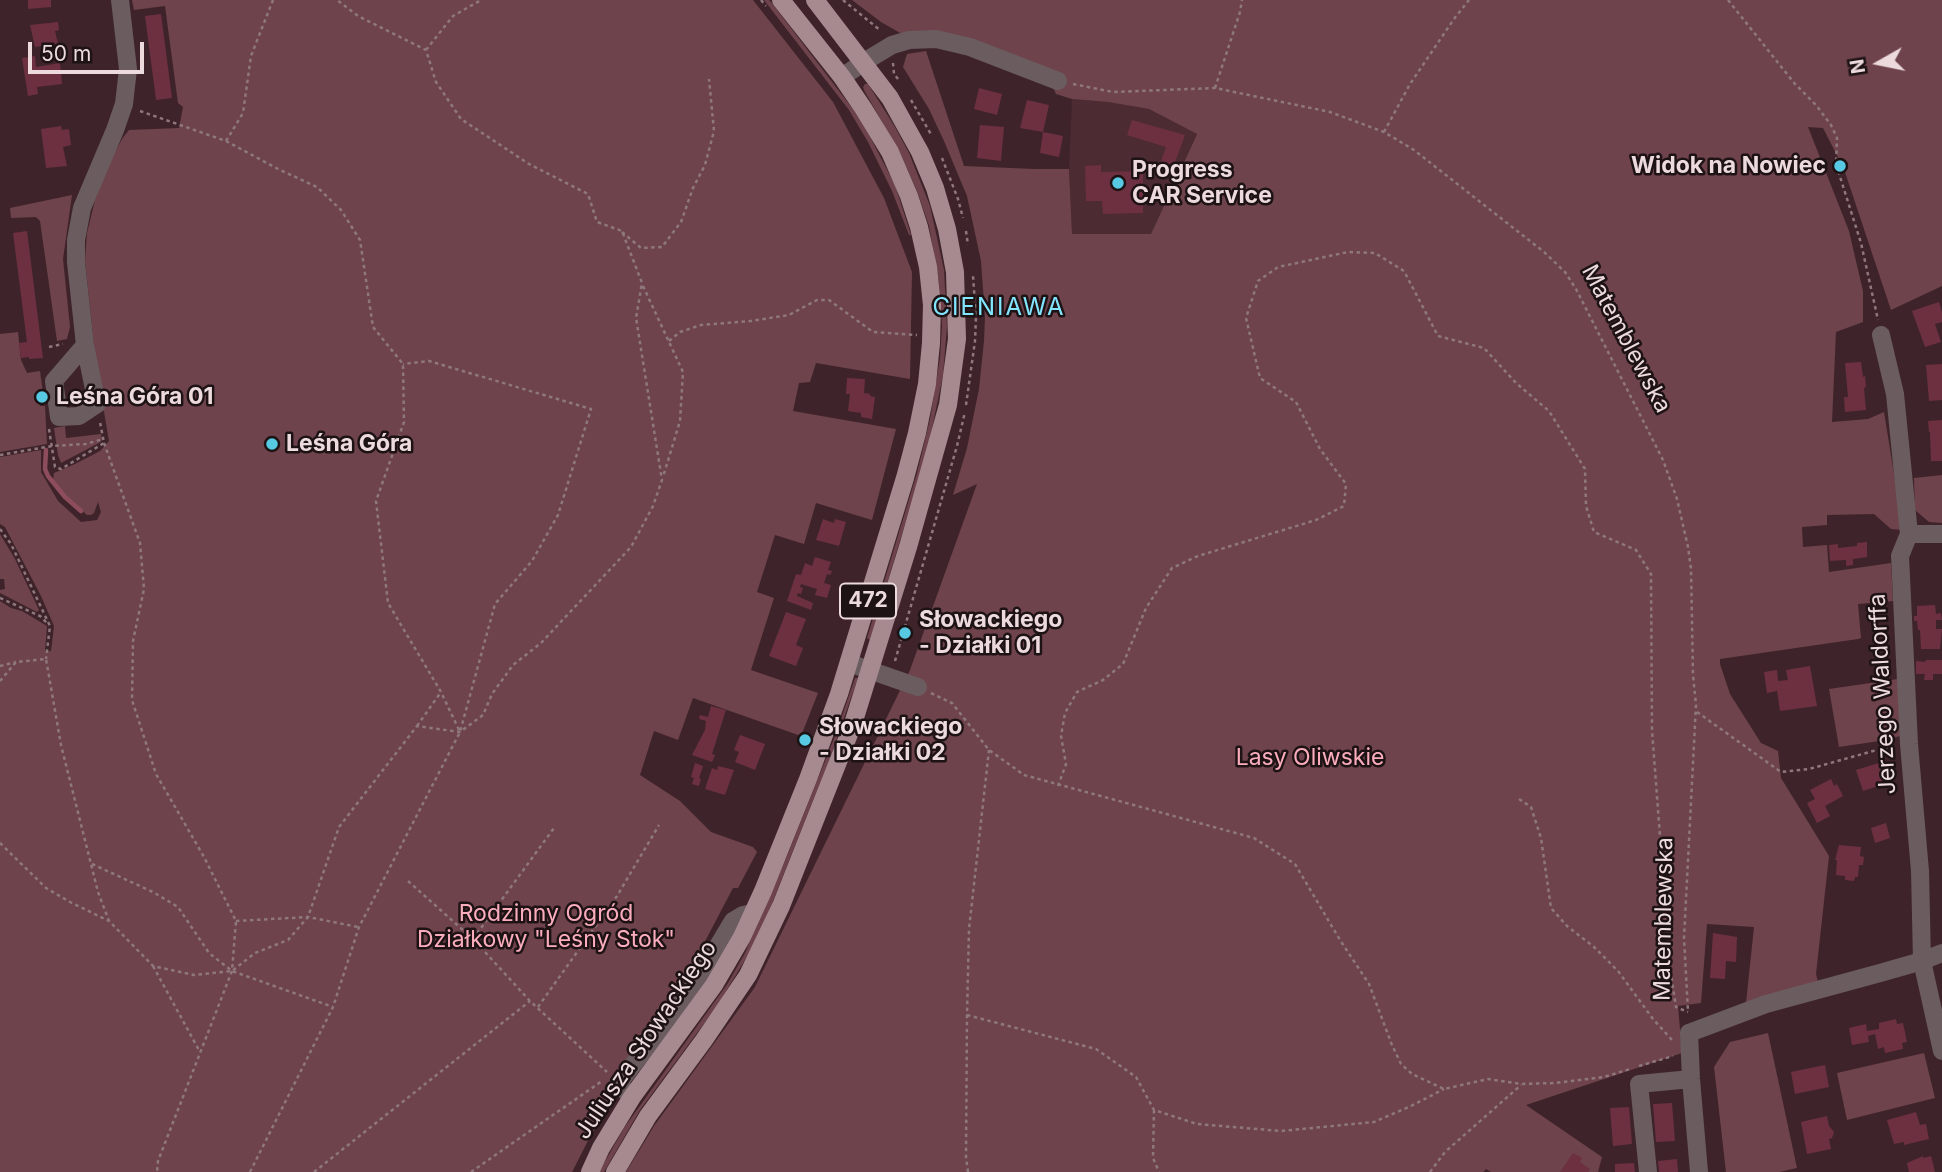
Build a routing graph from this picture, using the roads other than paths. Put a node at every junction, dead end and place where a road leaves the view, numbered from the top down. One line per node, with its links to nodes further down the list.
1 (120, 0): 8 (street)
2 (815, 0): 4 (main road, Juliusza Słowackiego / 472)
3 (775, 5): 5 (main road, Juliusza Słowackiego / 472)
4 (864, 62): 5 (street); 6 (street); 12 (main road, Juliusza Słowackiego / 472)
5 (842, 77): 11 (main road, Juliusza Słowackiego / 472)
6 (1058, 80)
7 (1881, 335): 9 (street, Jerzego Waldorffa)
8 (85, 345): 8 (street)
9 (1909, 534): 10 (street); 16 (street, Jerzego Waldorffa)
10 (1942, 534)
11 (849, 663): 12 (street); 14 (main road, Juliusza Słowackiego / 472)
12 (871, 671): 13 (street); 21 (main road, Juliusza Słowackiego / 472)
13 (918, 687)
14 (752, 913): 19 (main road, Juliusza Słowackiego / 472); 19 (street)
15 (1942, 953): 16 (street)
16 (1922, 961): 17 (street, Jerzego Waldorffa); 18 (street)
17 (1942, 1051)
18 (1691, 1079): 22 (street); 23 (street)
19 (632, 1097): 20 (main road, Juliusza Słowackiego / 472)
20 (590, 1172)
21 (615, 1172)
22 (1648, 1172)
23 (1699, 1172)

